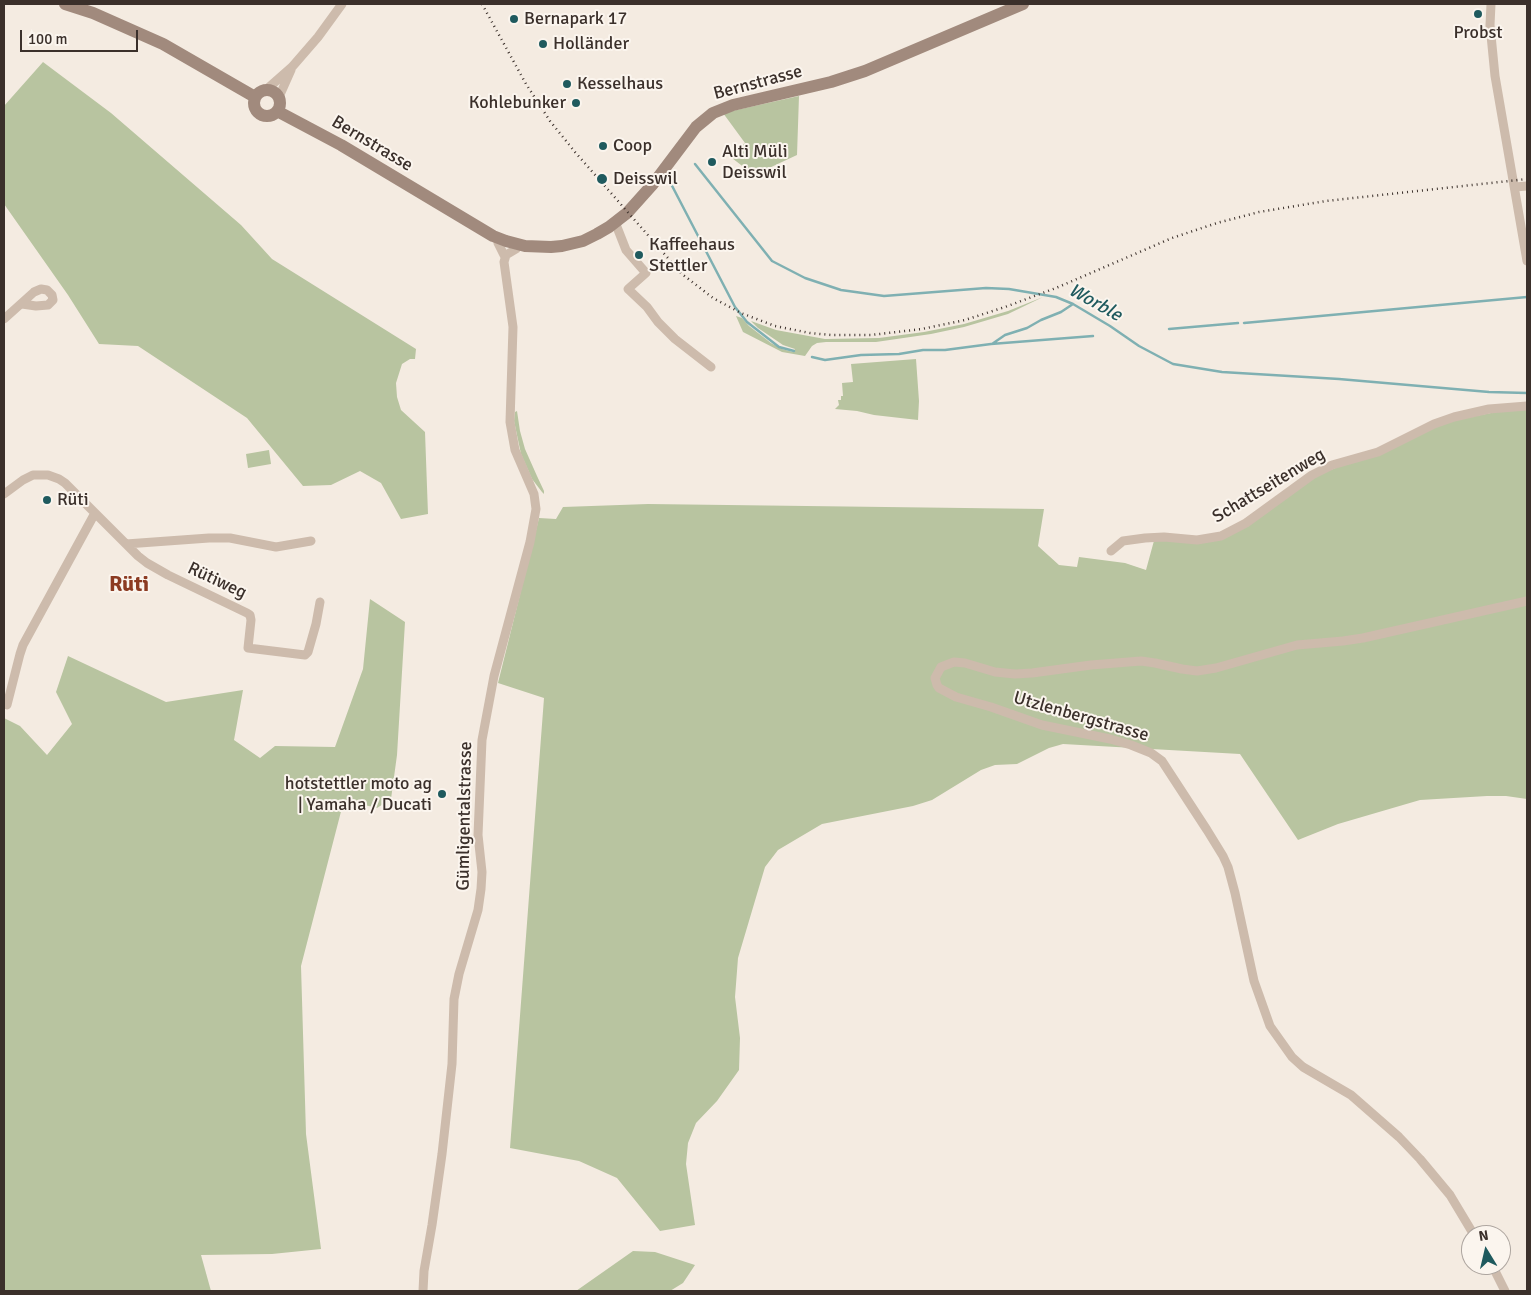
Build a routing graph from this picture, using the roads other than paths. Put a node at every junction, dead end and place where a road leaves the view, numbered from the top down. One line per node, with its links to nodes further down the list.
1 (65, 4): 7 (main road, Bernstrasse)
2 (342, 4): 5 (street)
3 (1023, 4): 12 (main road, Bernstrasse)
4 (1491, 4): 11 (street)
5 (292, 67): 6 (street); 8 (street)
6 (267, 90): 7 (main road); 8 (main road)
7 (255, 97): 9 (main road, Bernstrasse)
8 (279, 97): 9 (main road)
9 (277, 111): 14 (main road, Bernstrasse)
10 (1527, 186): 11 (street)
11 (1515, 188): 13 (street)
12 (615, 222): 15 (main road, Bernstrasse); 20 (street)
13 (1525, 235): 17 (street)
14 (499, 238): 15 (main road, Bernstrasse); 16 (street, Gümligentalstrasse)
15 (518, 244): 16 (street)
16 (505, 257): 32 (street, Gümligentalstrasse)
17 (1527, 261)
18 (22, 304): 19 (street)
19 (4, 319)
20 (711, 368)
21 (1527, 406): 26 (street, Schattseitenweg)
22 (4, 494): 23 (street, Rütiweg)
23 (95, 513): 25 (street, Rütiweg); 29 (street)
24 (311, 542): 25 (street, Rütiweg)
25 (126, 544): 28 (street, Rütiweg)
26 (1111, 551)
27 (1527, 601): 30 (street, Utzlenbergstrasse)
28 (320, 602)
29 (7, 705)
30 (1468, 1225)
31 (1497, 1275): 33 (street)
32 (423, 1291)
33 (1505, 1291)

